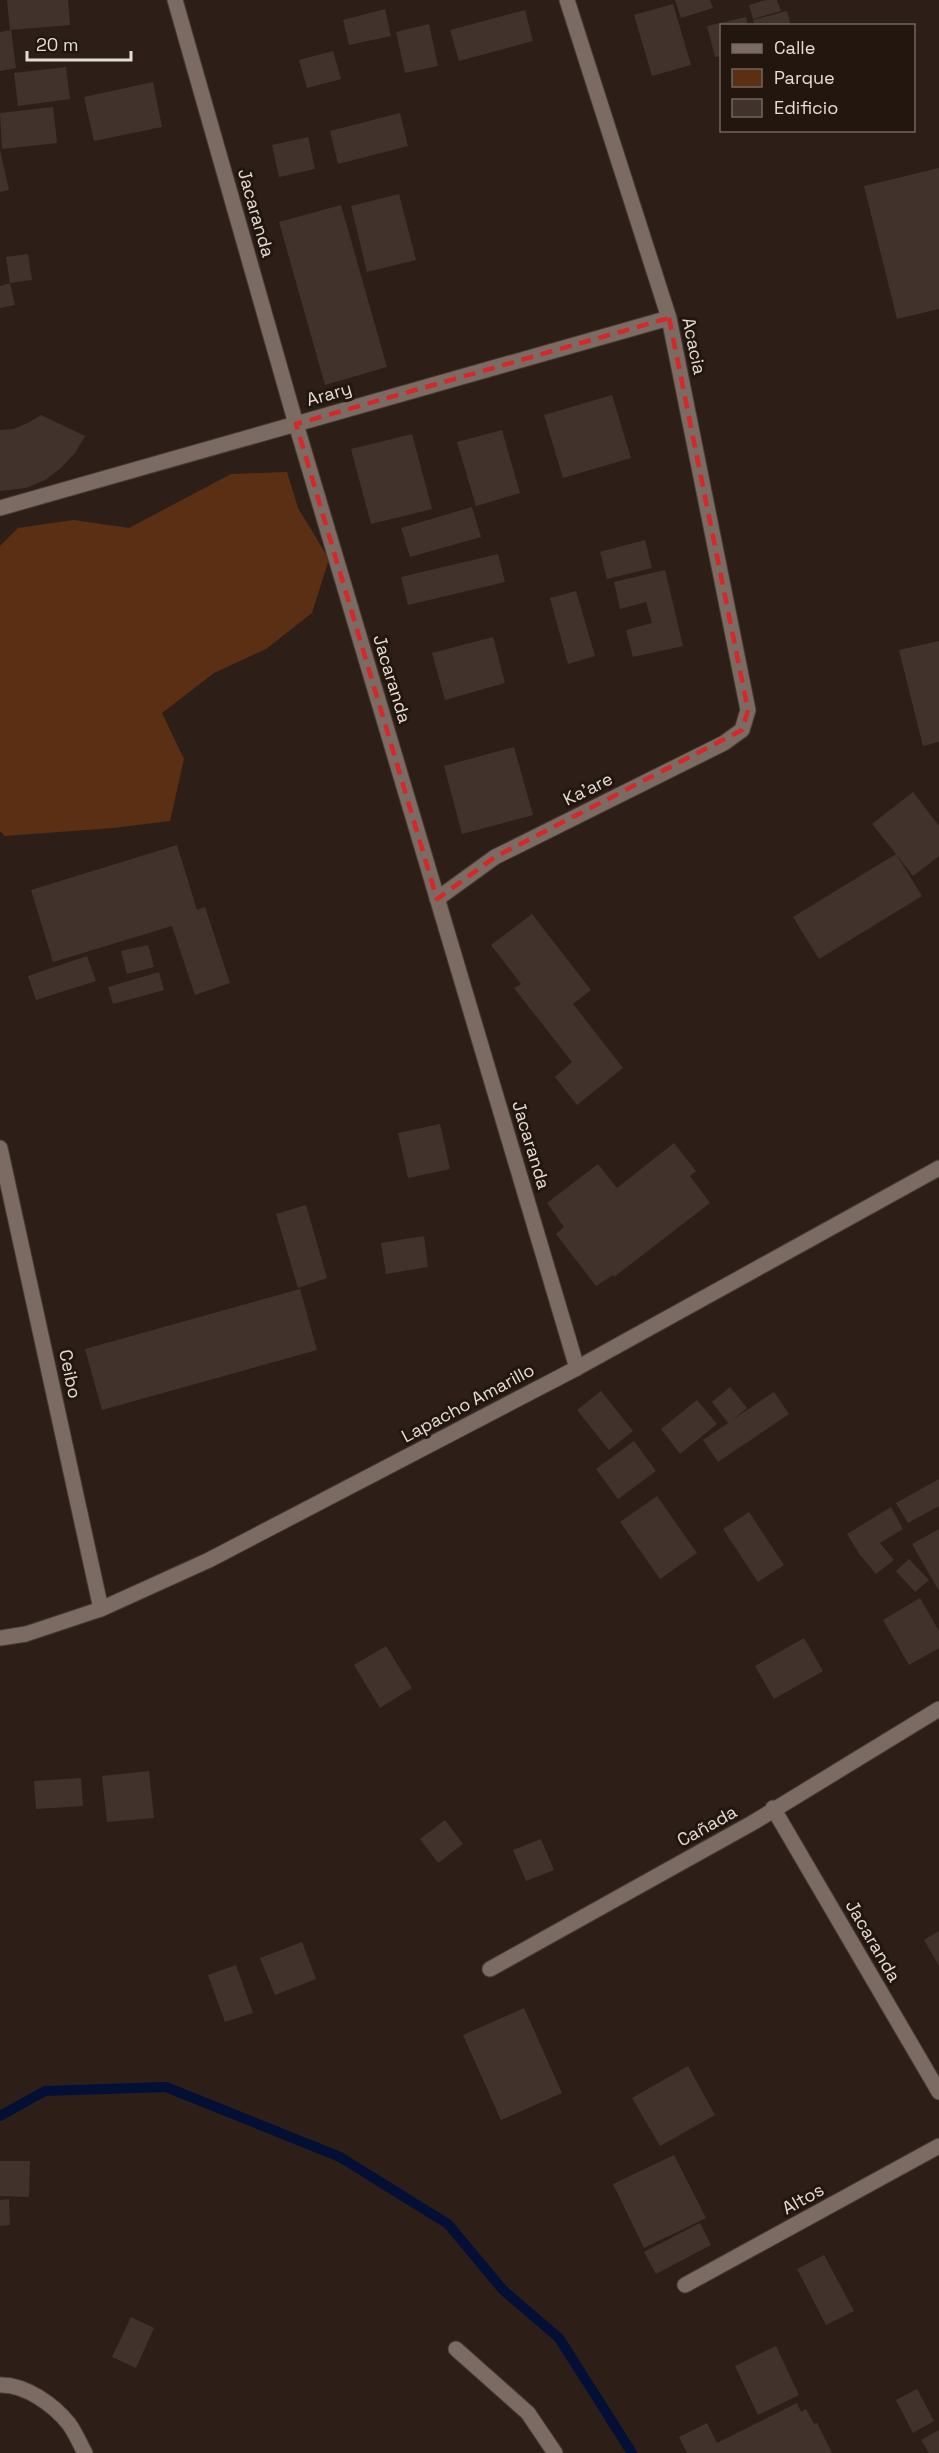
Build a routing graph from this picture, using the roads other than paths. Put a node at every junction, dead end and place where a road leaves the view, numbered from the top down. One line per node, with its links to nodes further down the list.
1 (175, 0): 4 (street, Jacaranda)
2 (567, 0): 3 (street, Acacia)
3 (669, 318): 4 (street, Arary); 6 (street, Acacia)
4 (296, 424): 5 (street, Arary); 7 (street, Jacaranda)
5 (0, 508)
6 (748, 710): 7 (street, Ka'are)
7 (437, 899): 10 (street, Jacaranda)
8 (0, 1148): 11 (street, Ceibo)
9 (939, 1168): 10 (street, Lapacho Amarillo)
10 (577, 1368): 11 (street, Lapacho Amarillo)
11 (101, 1609): 12 (street, Lapacho Amarillo)
12 (0, 1638)
13 (939, 1709): 14 (street, Cañada)
14 (773, 1808): 15 (street, Cañada); 16 (street, Jacaranda)
15 (490, 1969)
16 (939, 2092)
17 (939, 2146): 18 (street, Altos)
18 (685, 2285)
19 (456, 2349): 22 (street)
20 (0, 2385): 21 (street)
21 (85, 2453)
22 (555, 2453)

